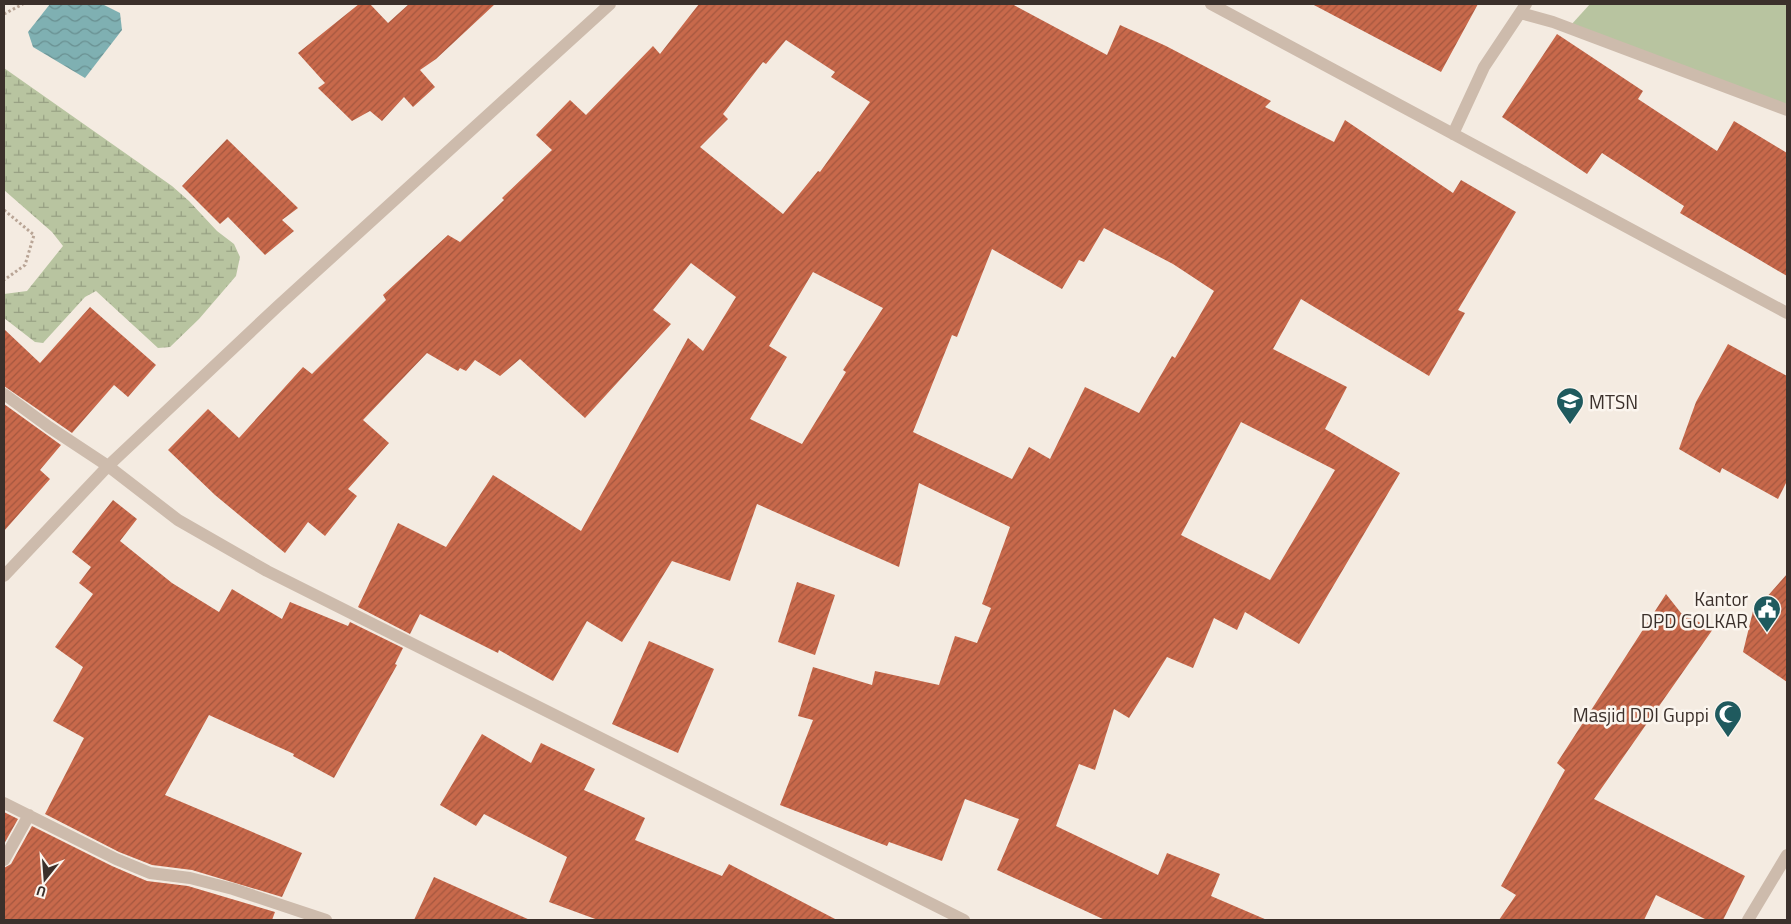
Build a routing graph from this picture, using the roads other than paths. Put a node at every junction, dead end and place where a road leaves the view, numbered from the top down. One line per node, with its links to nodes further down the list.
1 (610, 4): 8 (street)
2 (1211, 4): 5 (street)
3 (1523, 8): 4 (street); 5 (street)
4 (1787, 110)
5 (1453, 134): 6 (street)
6 (1787, 314)
7 (4, 394): 8 (street)
8 (108, 466): 9 (street); 15 (street)
9 (4, 576)
10 (4, 803): 11 (street)
11 (29, 815): 13 (street); 14 (street)
12 (1787, 855): 16 (street)
13 (4, 860)
14 (326, 920)
15 (964, 920)
16 (1748, 920)

